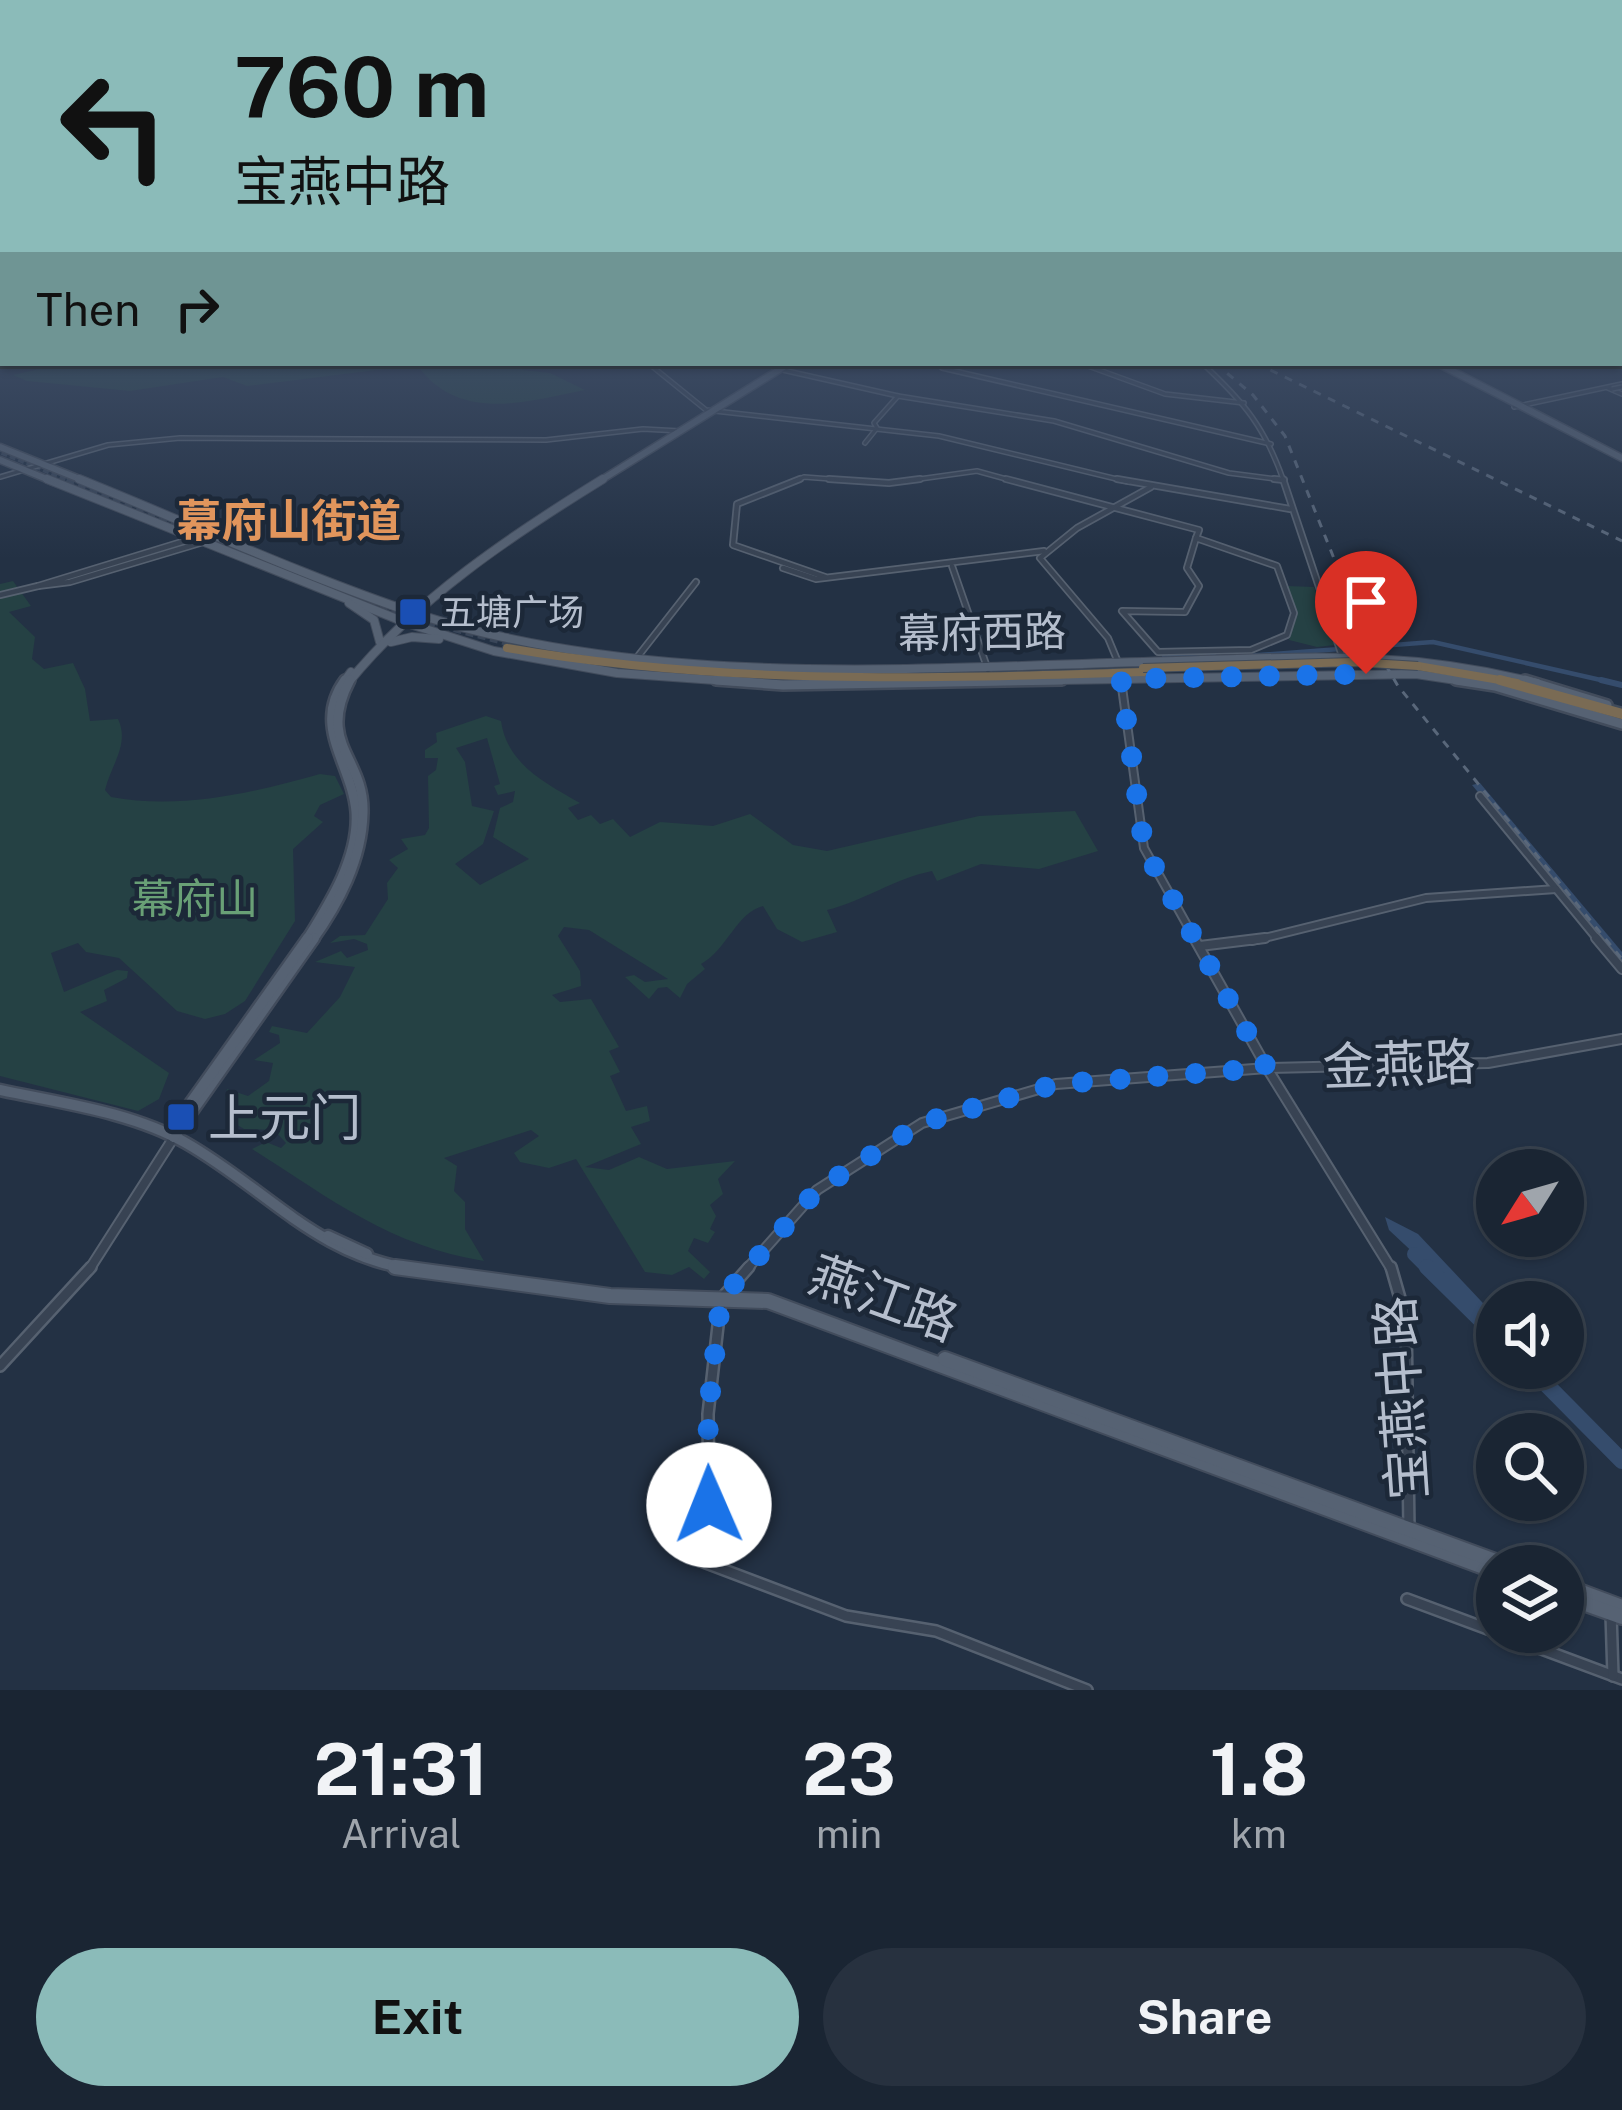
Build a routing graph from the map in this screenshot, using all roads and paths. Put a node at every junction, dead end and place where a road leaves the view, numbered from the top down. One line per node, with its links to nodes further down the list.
1 (699, 402): 10 (street)
2 (723, 402): 10 (main road)
3 (893, 402): 11 (street)
4 (933, 402): 20 (street)
5 (1088, 402): 14 (street)
6 (1243, 402): 14 (street)
7 (1510, 402): 9 (main road)
8 (1537, 402): 9 (street)
9 (1517, 406): 16 (main road)
10 (710, 410): 11 (street); 12 (main road)
11 (877, 428): 13 (street); 21 (street); 23 (street)
12 (678, 430): 17 (street); 35 (main road)
13 (865, 443)
14 (1273, 445): 20 (street)
15 (1, 452): 17 (main road, 幕府西路); 18 (main road)
16 (1622, 456)
17 (39, 464): 18 (street); 24 (main road, 幕府西路)
18 (22, 469): 19 (street); 26 (main road)
19 (0, 477)
20 (1284, 480): 23 (street)
21 (1151, 487): 22 (street); 23 (street)
22 (1119, 507): 25 (street); 27 (street); 31 (street)
23 (1290, 510): 39 (street)
24 (219, 534): 26 (street); 35 (main road, 幕府西路)
25 (1196, 538): 25 (street)
26 (203, 540): 33 (street); 34 (main road)
27 (1043, 553): 28 (street); 30 (street); 42 (street)
28 (952, 566): 30 (street); 43 (street)
29 (783, 568): 31 (street)
30 (839, 575): 31 (street)
31 (824, 577)
32 (696, 582): 41 (street)
33 (0, 595)
34 (340, 596): 36 (main road); 38 (main road)
35 (415, 613): 36 (main road); 41 (main road, 幕府西路)
36 (405, 622): 37 (main road); 38 (main road)
37 (462, 642): 38 (main road); 48 (main road, 幕府西路)
38 (383, 643): 61 (main road)
39 (1338, 654): 40 (main road, 幕府西路); 47 (street); 49 (main road, 幕府西路)
40 (1307, 655): 42 (main road, 幕府西路); 46 (street)
41 (635, 660): 43 (main road, 幕府西路)
42 (1118, 662): 43 (main road, 幕府西路)
43 (987, 667): 45 (highway, 幕府西路); 45 (highway, 幕府西路)
44 (1419, 668): 45 (highway, 幕府西路, bridge); 51 (highway, 幕府西路); 52 (highway, 幕府西路)
45 (1144, 670)
46 (1316, 674): 47 (main road, 幕府西路); 48 (main road, 幕府西路)
47 (1348, 674): 50 (main road, 幕府西路)
48 (1121, 679): 56 (street, 宝燕中路)
49 (1580, 695): 52 (highway); 53 (main road, 幕府西路)
50 (1558, 702): 51 (highway); 53 (main road, 幕府西路)
51 (1589, 707): 53 (highway, 幕府西路)
52 (1606, 708): 53 (highway, 幕府西路)
53 (1622, 717)
54 (1480, 796): 55 (street)
55 (1556, 889): 56 (street); 57 (street)
56 (1200, 946): 59 (street, 宝燕中路)
57 (1622, 969)
58 (1622, 1039): 59 (street, 金燕路)
59 (1267, 1068): 62 (street, 金燕路); 64 (street, 宝燕中路)
60 (0, 1090): 61 (main road, 燕江路)
61 (175, 1134): 62 (main road, 燕江路); 63 (street)
62 (723, 1297): 64 (main road, 燕江路); 72 (street)
63 (0, 1366)
64 (1409, 1535): 65 (main road); 66 (main road, 燕江路)
65 (1476, 1556)
66 (1476, 1563)
67 (1584, 1595): 70 (main road)
68 (1407, 1599): 71 (street)
69 (1584, 1602): 70 (main road)
70 (1618, 1612): 71 (street)
71 (1617, 1678)
72 (1087, 1690)

